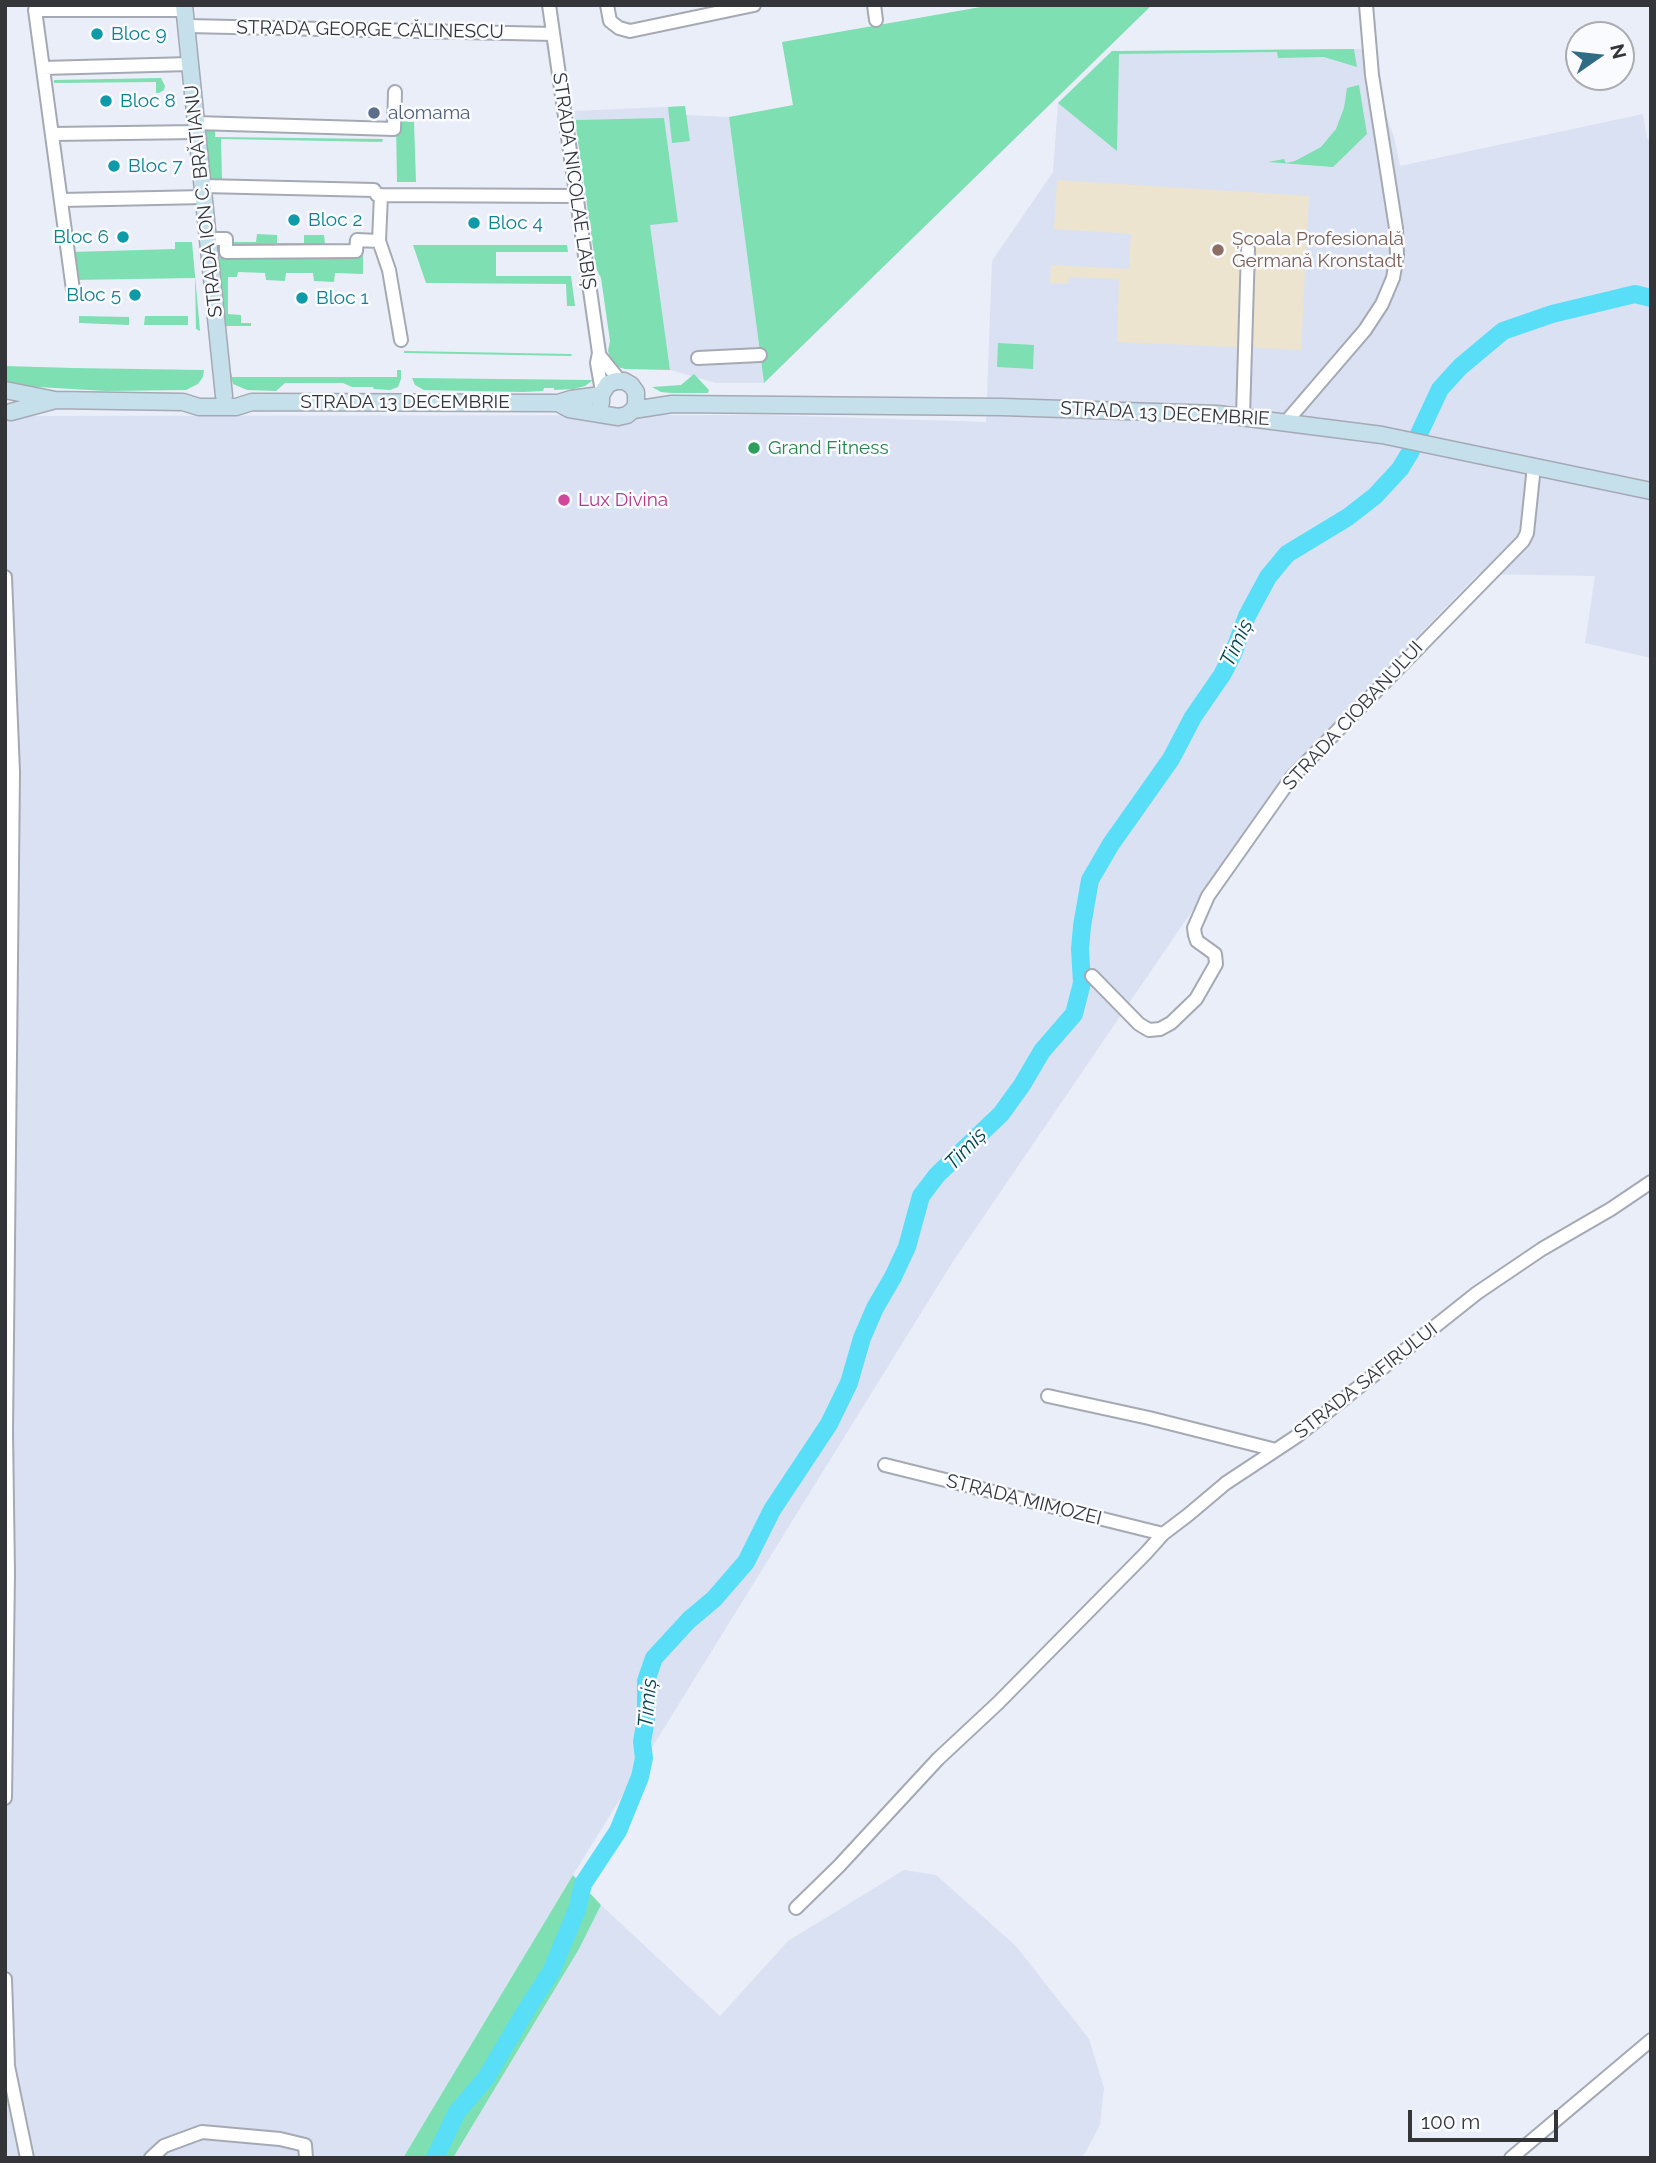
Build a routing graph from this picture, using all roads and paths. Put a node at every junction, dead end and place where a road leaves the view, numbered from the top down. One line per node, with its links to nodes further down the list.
1 (549, 5): 8 (street, STRADA NICOLAE LABIȘ)
2 (607, 5): 3 (street)
3 (754, 5)
4 (874, 5): 7 (street)
5 (1366, 5): 40 (street)
6 (185, 14): 8 (street, STRADA GEORGE CĂLINESCU); 9 (main road, STRADA ION C. BRĂTIANU); 10 (street, STRADA GEORGE CĂLINESCU)
7 (876, 20)
8 (553, 34): 16 (street, STRADA NICOLAE LABIȘ)
9 (190, 64): 10 (street); 12 (main road, STRADA ION C. BRĂTIANU)
10 (44, 68): 13 (street)
11 (395, 92): 12 (street)
12 (197, 128): 13 (street); 14 (main road, STRADA ION C. BRĂTIANU)
13 (52, 134): 17 (street)
14 (203, 191): 15 (street); 17 (street); 30 (main road, STRADA ION C. BRĂTIANU)
15 (381, 195): 16 (street); 19 (street)
16 (576, 196): 24 (street, STRADA NICOLAE LABIȘ)
17 (62, 200): 21 (street)
18 (216, 239): 19 (street)
19 (379, 241): 22 (street)
20 (1248, 249): 39 (street)
21 (73, 290)
22 (401, 340)
23 (760, 355): 25 (street)
24 (600, 356): 26 (street); 28 (street, STRADA NICOLAE LABIȘ)
25 (698, 358)
26 (620, 381): 28 (main road, STRADA 13 DECEMBRIE); 29 (main road, STRADA 13 DECEMBRIE)
27 (5, 390): 31 (main road, STRADA 13 DECEMBRIE); 38 (main road, STRADA 13 DECEMBRIE)
28 (601, 393): 34 (main road, STRADA 13 DECEMBRIE); 37 (main road)
29 (636, 393): 35 (main road, STRADA 13 DECEMBRIE); 36 (main road)
30 (224, 396): 32 (main road, STRADA 13 DECEMBRIE); 33 (main road, STRADA 13 DECEMBRIE)
31 (55, 400): 32 (main road, STRADA 13 DECEMBRIE); 38 (main road, STRADA 13 DECEMBRIE)
32 (183, 402): 33 (main road, STRADA 13 DECEMBRIE)
33 (252, 402): 34 (main road, STRADA 13 DECEMBRIE)
34 (558, 403): 37 (main road, STRADA 13 DECEMBRIE)
35 (672, 404): 36 (main road, STRADA 13 DECEMBRIE); 39 (main road, STRADA 13 DECEMBRIE)
36 (633, 410): 37 (main road, STRADA 13 DECEMBRIE)
37 (608, 414)
38 (8, 415)
39 (1243, 416): 40 (main road, STRADA 13 DECEMBRIE)
40 (1286, 422): 41 (main road, STRADA 13 DECEMBRIE)
41 (1534, 466): 42 (main road, STRADA 13 DECEMBRIE); 44 (street, STRADA CIOBANULUI)
42 (1651, 491)
43 (5, 577): 47 (street)
44 (1092, 976)
45 (1651, 1182): 48 (street, STRADA SAFIRULUI)
46 (1048, 1396): 48 (street, STRADA SAFIRULUI)
47 (6, 1432): 51 (street)
48 (1276, 1450): 50 (street)
49 (885, 1465): 50 (street, STRADA MIMOZEI)
50 (1163, 1534): 52 (street)
51 (5, 1798)
52 (796, 1908)
53 (5, 1979): 56 (street)
54 (1651, 2040): 58 (street)
55 (305, 2152): 57 (street)
56 (27, 2158)
57 (151, 2158)
58 (1511, 2158)

